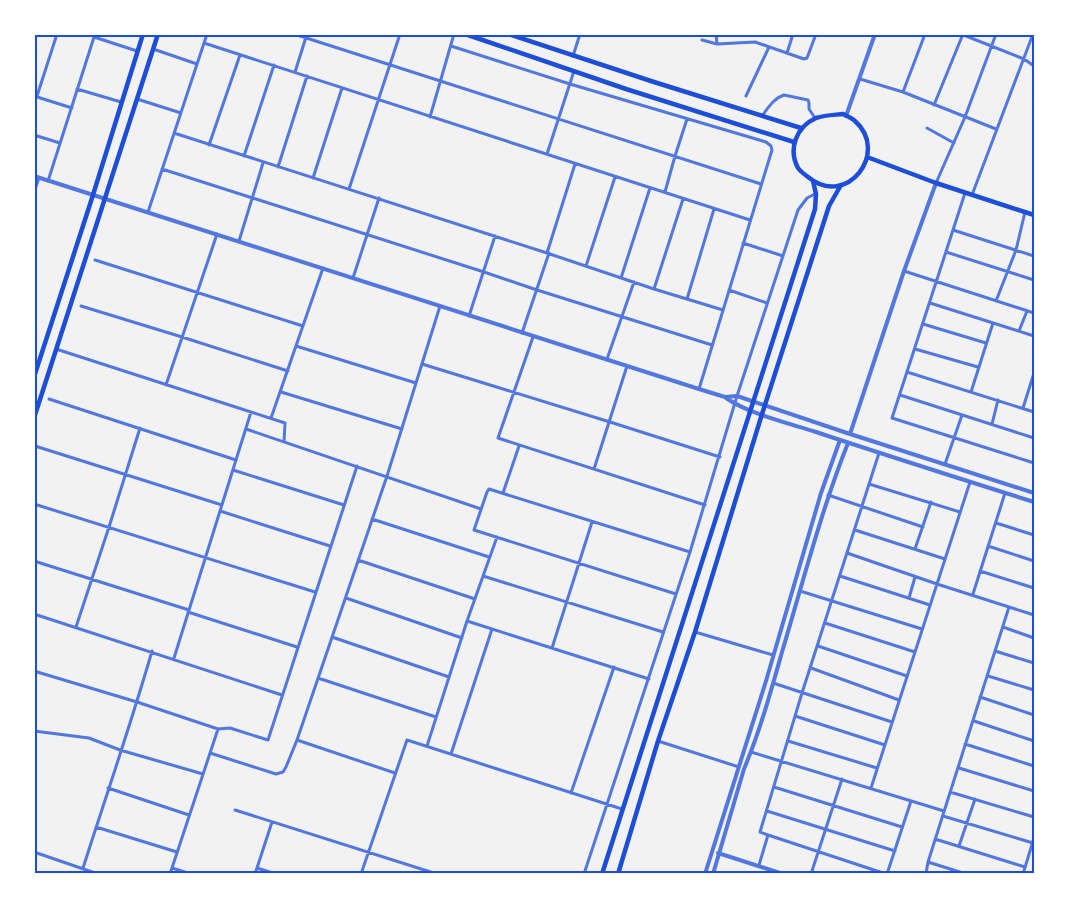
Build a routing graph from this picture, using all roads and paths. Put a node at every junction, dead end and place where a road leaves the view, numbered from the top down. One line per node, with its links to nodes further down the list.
1 (57, 34): 48 (street)
2 (143, 34): 30 (main road)
3 (158, 34): 29 (main road)
4 (207, 34): 24 (street)
5 (294, 34): 21 (street)
6 (400, 34): 37 (street)
7 (454, 34): 26 (street)
8 (465, 34): 39 (main road)
9 (508, 34): 33 (main road)
10 (580, 34): 33 (street)
11 (716, 34): 25 (street)
12 (755, 34): 23 (street)
13 (793, 34): 31 (street)
14 (816, 34): 31 (street)
15 (875, 34): 42 (street)
16 (925, 34): 47 (street)
17 (996, 34): 28 (street)
18 (1033, 34): 34 (street)
19 (962, 35): 28 (street); 53 (street)
20 (95, 36): 30 (street); 46 (street)
21 (307, 36): 37 (street); 40 (street)
22 (702, 40): 25 (street)
23 (755, 42): 25 (street); 27 (street)
24 (204, 43): 32 (street); 35 (street)
25 (717, 44)
26 (451, 46): 43 (street); 44 (street)
27 (770, 47): 31 (street); 49 (street)
28 (992, 47): 34 (street); 59 (street)
29 (153, 49): 35 (street); 50 (main road)
30 (137, 51): 52 (main road)
31 (787, 53)
32 (240, 55): 36 (street); 71 (street)
33 (573, 56): 56 (main road)
34 (1024, 59): 38 (street); 65 (street)
35 (197, 64): 55 (street)
36 (273, 65): 40 (street); 73 (street)
37 (389, 66): 43 (street); 51 (street)
38 (1035, 66)
39 (574, 71): 44 (street); 68 (main road)
40 (295, 72): 41 (street)
41 (307, 76): 45 (street); 78 (street)
42 (860, 79): 47 (street); 57 (street)
43 (441, 82): 58 (street); 60 (street)
44 (570, 84): 60 (street); 61 (street)
45 (342, 88): 51 (street); 82 (street)
46 (78, 89): 52 (street); 54 (street)
47 (903, 92): 53 (street)
48 (36, 96): 54 (street)
49 (746, 96)
50 (137, 99): 55 (street); 96 (main road)
51 (378, 100): 58 (street); 89 (street)
52 (121, 102): 94 (main road)
53 (934, 105): 59 (street)
54 (72, 108): 69 (street)
55 (181, 113): 66 (street)
56 (762, 116): 62 (street); 63 (main road)
57 (846, 116): 62 (main road); 75 (main road)
58 (430, 117): 72 (street)
59 (965, 117): 65 (street); 70 (street)
60 (558, 119): 72 (street); 74 (street)
61 (687, 119): 74 (street); 86 (street)
62 (815, 119): 63 (main road)
63 (801, 128): 68 (main road)
64 (927, 128): 70 (street)
65 (996, 129): 95 (street)
66 (174, 133): 71 (street); 79 (street)
67 (34, 135): 69 (street)
68 (794, 142): 84 (main road)
69 (60, 143): 83 (street)
70 (954, 143): 85 (street)
71 (208, 145): 73 (street)
72 (547, 154): 77 (street)
73 (244, 156): 76 (street)
74 (675, 156): 86 (street); 91 (street)
75 (867, 157): 85 (main road); 87 (main road)
76 (263, 163): 78 (street); 97 (street)
77 (575, 164): 81 (street); 113 (street)
78 (278, 167): 82 (street)
79 (162, 169): 97 (street); 101 (street)
80 (37, 177): 83 (street); 90 (street)
81 (615, 177): 88 (street); 117 (street)
82 (313, 178): 89 (street)
83 (48, 181): 94 (street)
84 (813, 182): 87 (main road); 93 (main road)
85 (936, 183): 92 (main road); 119 (street)
86 (761, 184): 104 (street)
87 (841, 185): 177 (main road)
88 (650, 188): 91 (street); 123 (street)
89 (350, 189): 98 (street)
90 (34, 192)
91 (665, 193): 99 (street)
92 (965, 193): 95 (main road); 105 (street)
93 (816, 194): 114 (street); 175 (main road)
94 (93, 195): 96 (street); 162 (main road)
95 (972, 195): 102 (main road)
96 (105, 198): 101 (street); 153 (main road)
97 (252, 198): 107 (street); 109 (street)
98 (379, 198): 107 (street); 108 (street)
99 (683, 199): 100 (street); 127 (street)
100 (714, 209): 104 (street); 131 (street)
101 (148, 212): 106 (street)
102 (1025, 212): 103 (main road); 111 (street)
103 (1035, 215)
104 (750, 220): 110 (street)
105 (953, 230): 111 (street); 112 (street)
106 (217, 234): 109 (street); 130 (street)
107 (367, 236): 120 (street); 122 (street)
108 (495, 236): 113 (street); 120 (street)
109 (239, 241): 118 (street)
110 (743, 243): 114 (street); 129 (street)
111 (1016, 250): 115 (street); 121 (street)
112 (946, 252): 121 (street); 126 (street)
113 (548, 253): 117 (street); 128 (street)
114 (783, 256): 134 (street)
115 (1035, 256)
116 (95, 260): 130 (street)
117 (586, 266): 123 (street)
118 (323, 268): 122 (street); 144 (street)
119 (904, 271): 126 (street); 191 (street)
120 (484, 272): 128 (street); 140 (street)
121 (1007, 272): 124 (street); 132 (street)
122 (353, 278): 136 (street)
123 (621, 278): 125 (street)
124 (1035, 280)
125 (634, 282): 127 (street); 141 (street)
126 (936, 282): 132 (street); 133 (street)
127 (654, 289): 131 (street)
128 (537, 290): 141 (street); 146 (street)
129 (729, 290): 134 (street); 137 (street)
130 (198, 292): 144 (street); 148 (street)
131 (687, 299): 137 (street)
132 (996, 301): 138 (street)
133 (930, 302): 142 (street); 143 (street)
134 (767, 303): 171 (street)
135 (81, 306): 148 (street)
136 (440, 306): 140 (street); 156 (street)
137 (723, 310): 151 (street)
138 (1027, 311): 139 (street); 145 (street)
139 (1035, 313)
140 (469, 316): 146 (street)
141 (622, 317): 151 (street); 155 (street)
142 (993, 323): 145 (street); 150 (street)
143 (923, 324): 150 (street); 154 (street)
144 (303, 326): 152 (street)
145 (1019, 331): 147 (street)
146 (522, 333): 149 (street)
147 (1035, 336)
148 (182, 337): 159 (street); 164 (street)
149 (533, 337): 155 (street); 168 (street)
150 (986, 344): 158 (street)
151 (712, 345): 166 (street)
152 (296, 346): 159 (street); 163 (street)
153 (57, 349): 164 (street); 184 (main road)
154 (915, 349): 158 (street); 160 (street)
155 (607, 359): 157 (street)
156 (422, 364): 163 (street); 168 (street)
157 (627, 366): 166 (street); 186 (street)
158 (978, 368): 169 (street)
159 (288, 371): 167 (street)
160 (907, 372): 169 (street); 170 (street)
161 (1035, 373): 165 (street)
162 (34, 377)
163 (416, 383): 190 (street)
164 (166, 385): 180 (street)
165 (1033, 385): 178 (street)
166 (699, 389): 172 (street)
167 (281, 392): 185 (street); 190 (street)
168 (514, 392): 186 (street); 198 (street)
169 (971, 392): 174 (street)
170 (900, 395): 183 (street); 192 (street)
171 (737, 396): 172 (street); 175 (street); 176 (street)
172 (725, 398): 176 (street)
173 (49, 399): 188 (street)
174 (998, 400): 178 (street); 187 (street)
175 (753, 401): 177 (street); 179 (main road)
176 (735, 404): 179 (street); 200 (street)
177 (765, 405): 182 (main road); 191 (street)
178 (1023, 408): 181 (street)
179 (750, 410): 182 (street); 338 (main road)
180 (251, 412): 185 (street); 189 (street)
181 (1035, 412)
182 (762, 414): 194 (street); 273 (main road)
183 (962, 415): 187 (street); 192 (street)
184 (34, 418)
185 (271, 418): 195 (street)
186 (610, 422): 200 (street); 206 (street)
187 (992, 424): 193 (street)
188 (140, 428): 201 (street); 207 (street)
189 (246, 429): 195 (street); 201 (street)
190 (402, 429): 208 (street)
191 (850, 434): 203 (street)
192 (955, 438): 202 (street); 203 (street)
193 (1035, 438)
194 (840, 440): 196 (street); 283 (street)
195 (284, 442): 204 (street)
196 (848, 443): 199 (street); 214 (street)
197 (35, 446): 207 (street)
198 (519, 446): 206 (street); 211 (street)
199 (879, 453): 209 (street); 210 (street)
200 (720, 457): 220 (street)
201 (236, 460): 205 (street)
202 (1035, 463)
203 (945, 464): 213 (street)
204 (357, 466): 208 (street); 219 (street)
205 (233, 470): 218 (street); 219 (street)
206 (594, 470): 220 (street)
207 (126, 475): 218 (street); 228 (street)
208 (387, 476): 222 (street); 225 (street)
209 (970, 482): 212 (street); 224 (street)
210 (869, 484): 215 (street); 221 (street)
211 (503, 493): 222 (street); 226 (street)
212 (1005, 493): 216 (street); 227 (street)
213 (1035, 493)
214 (828, 495): 221 (street); 252 (street)
215 (931, 502): 224 (street); 229 (street)
216 (1035, 502)
217 (34, 504): 228 (street)
218 (222, 505): 223 (street)
219 (344, 505): 233 (street)
220 (705, 505): 236 (street)
221 (862, 506): 229 (street); 230 (street)
222 (481, 509): 232 (street)
223 (220, 511): 233 (street); 238 (street)
224 (960, 512): 240 (street)
225 (372, 519): 239 (street); 241 (street)
226 (592, 522): 236 (street); 244 (street)
227 (996, 523): 231 (street); 234 (street)
228 (110, 527): 238 (street); 249 (street)
229 (923, 527): 235 (street)
230 (854, 530): 235 (street); 237 (street)
231 (1035, 535)
232 (496, 537): 239 (street); 244 (street)
233 (330, 546): 253 (street)
234 (988, 546): 243 (street); 245 (street)
235 (915, 549): 240 (street)
236 (690, 552): 254 (street)
237 (847, 553): 247 (street); 248 (street)
238 (206, 557): 253 (street); 263 (street)
239 (489, 557): 246 (street)
240 (945, 559): 250 (street)
241 (358, 560): 256 (street); 258 (street)
242 (34, 561): 249 (street)
243 (1035, 561)
244 (579, 563): 254 (street); 260 (street)
245 (980, 572): 251 (street); 255 (street)
246 (483, 576): 258 (street); 260 (street)
247 (840, 576): 257 (street); 259 (street)
248 (915, 577): 250 (street); 257 (street)
249 (92, 579): 263 (street); 268 (street)
250 (937, 584): 255 (street); 261 (street)
251 (1035, 588)
252 (800, 591): 259 (street); 294 (street)
253 (315, 592): 278 (street)
254 (676, 594): 272 (street)
255 (972, 595): 262 (street)
256 (346, 598): 274 (street); 275 (street)
257 (909, 598): 261 (street)
258 (475, 599): 266 (street)
259 (832, 601): 267 (street); 271 (street)
260 (567, 603): 272 (street); 279 (street)
261 (930, 605): 271 (street)
262 (1009, 607): 265 (street); 269 (street)
263 (189, 611): 278 (street); 284 (street)
264 (34, 614): 268 (street)
265 (1035, 615)
266 (467, 621): 270 (street); 275 (street)
267 (825, 623): 277 (street); 282 (street)
268 (76, 627): 280 (street)
269 (1003, 627): 276 (street); 281 (street)
270 (492, 629): 279 (street); 318 (street)
271 (922, 629): 282 (street)
272 (663, 632): 293 (street)
273 (695, 632): 283 (street); 309 (main road)
274 (332, 637): 291 (street); 292 (street)
275 (462, 638): 291 (street)
276 (1035, 638)
277 (817, 646): 287 (street); 290 (street)
278 (297, 647): 297 (street)
279 (552, 648): 286 (street)
280 (152, 651): 284 (street); 300 (street)
281 (995, 651): 285 (street); 289 (street)
282 (915, 652): 290 (street)
283 (773, 655): 321 (street)
284 (174, 658): 297 (street)
285 (1035, 663)
286 (614, 667): 293 (street); 333 (street)
287 (810, 668): 296 (street); 299 (street)
288 (34, 671): 300 (street)
289 (987, 675): 295 (street); 298 (street)
290 (907, 676): 299 (street)
291 (449, 677): 303 (street)
292 (318, 678): 303 (street); 308 (street)
293 (649, 679): 336 (street)
294 (773, 683): 296 (street); 316 (street)
295 (1035, 690)
296 (802, 693): 302 (street); 305 (street)
297 (282, 695): 306 (street)
298 (980, 697): 301 (street); 304 (street)
299 (899, 700): 305 (street)
300 (137, 702): 306 (street); 315 (street)
301 (1035, 715)
302 (795, 716): 310 (street); 313 (street)
303 (436, 717): 314 (street)
304 (973, 720): 311 (street); 312 (street)
305 (892, 722): 313 (street)
306 (218, 729): 317 (street)
307 (34, 731): 315 (street)
308 (297, 740): 317 (street); 325 (street)
309 (658, 741): 321 (street); 376 (main road)
310 (788, 741): 319 (street); 322 (street)
311 (1035, 741)
312 (965, 744): 320 (street); 323 (street)
313 (885, 745): 322 (street)
314 (427, 746): 318 (street); 325 (street)
315 (120, 750): 326 (street); 329 (street)
316 (751, 752): 319 (street); 324 (street)
317 (210, 753): 326 (street)
318 (451, 754): 333 (street)
319 (782, 761): 327 (street); 328 (street)
320 (1035, 766)
321 (738, 767): 324 (street); 357 (street)
322 (877, 768): 330 (street)
323 (958, 768): 331 (street); 332 (street)
324 (744, 769): 359 (street)
325 (395, 773): 353 (street)
326 (203, 774): 342 (street)
327 (842, 780): 330 (street); 337 (street)
328 (774, 787): 337 (street); 340 (street)
329 (108, 788): 342 (street); 346 (street)
330 (871, 788): 335 (street)
331 (1035, 791)
332 (950, 792): 334 (street); 341 (street)
333 (572, 793): 336 (street)
334 (975, 800): 343 (street); 345 (street)
335 (911, 801): 341 (street); 347 (street)
336 (607, 804): 338 (street); 374 (street)
337 (833, 806): 347 (street); 348 (street)
338 (622, 809): 375 (main road)
339 (236, 810): 344 (street)
340 (767, 811): 348 (street); 349 (street)
341 (944, 813): 345 (street); 350 (street)
342 (189, 815): 356 (street)
343 (1035, 817)
344 (272, 822): 353 (street); 362 (street)
345 (967, 823): 351 (street); 352 (street)
346 (96, 827): 356 (street); 364 (street)
347 (902, 827): 354 (street)
348 (826, 829): 354 (street); 358 (street)
349 (768, 835): 358 (street); 361 (street)
350 (935, 839): 352 (street); 360 (street)
351 (1034, 840): 363 (street)
352 (959, 846): 363 (street)
353 (368, 851): 372 (street); 373 (street)
354 (895, 851): 381 (street)
355 (34, 852): 364 (street)
356 (177, 852): 365 (street)
357 (712, 852): 359 (street); 377 (street)
358 (819, 852): 380 (street); 381 (street)
359 (719, 854): 361 (street); 378 (street)
360 (928, 862): 382 (street); 383 (street)
361 (759, 865): 379 (street)
362 (257, 867): 370 (street); 371 (street)
363 (1025, 867): 384 (street)
364 (83, 868): 366 (street)
365 (172, 868): 368 (street); 369 (street)
366 (92, 873): 367 (street)
367 (98, 873)
368 (170, 873)
369 (191, 873)
370 (255, 873)
371 (276, 873)
372 (361, 873)
373 (437, 873)
374 (584, 873)
375 (602, 873)
376 (618, 873)
377 (705, 873)
378 (713, 873)
379 (783, 873)
380 (811, 873)
381 (887, 873)
382 (926, 873)
383 (966, 873)
384 (1023, 873)

